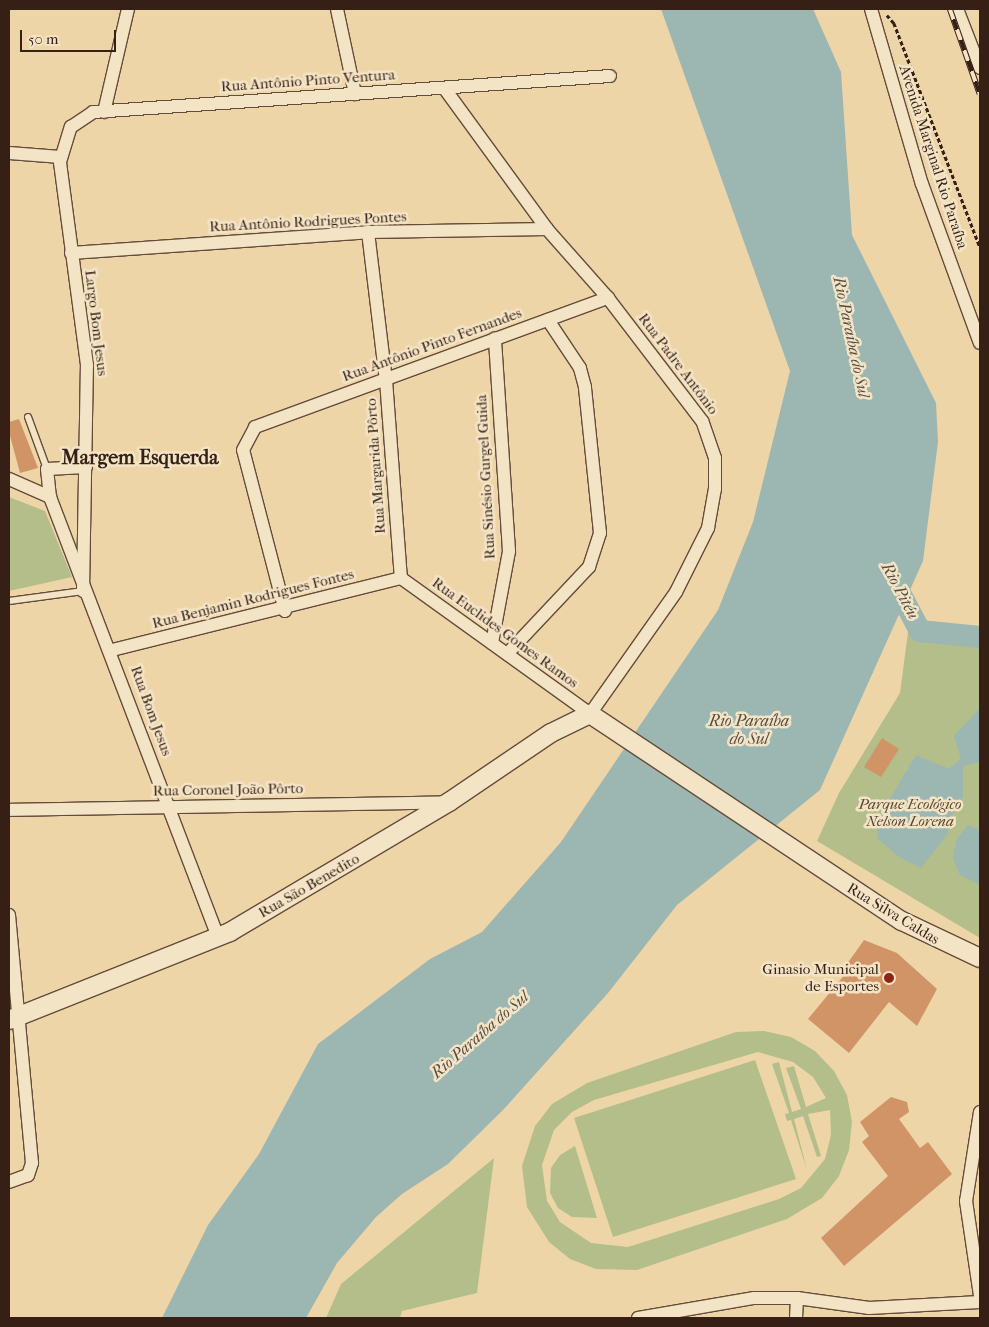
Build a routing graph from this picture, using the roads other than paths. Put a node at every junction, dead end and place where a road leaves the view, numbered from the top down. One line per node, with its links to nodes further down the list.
1 (128, 9): 9 (street)
2 (338, 9): 8 (street)
3 (871, 9): 19 (street, Avenida Marginal Rio Paraíba)
4 (957, 9): 5 (street)
5 (980, 68)
6 (610, 76): 7 (street, Rua Antônio Pinto Ventura)
7 (445, 89): 8 (street, Rua Antônio Pinto Ventura); 13 (street, Rua Padre Antônio)
8 (355, 94): 9 (street, Rua Antônio Pinto Ventura)
9 (104, 112): 11 (street, Rua Antônio Pinto Ventura)
10 (9, 153): 11 (street)
11 (61, 157): 12 (street, Rua Antônio Pinto Ventura)
12 (61, 184): 15 (street, Largo Bom Jesus)
13 (547, 229): 14 (street, Rua Antônio Rodrigues Pontes); 16 (street, Rua Padre Antônio)
14 (368, 232): 15 (street, Rua Antônio Rodrigues Pontes); 20 (street, Rua Margarida Pôrto)
15 (71, 253): 22 (street, Largo Bom Jesus)
16 (608, 298): 17 (street, Rua Antônio Pinto Fernandes); 33 (street, Rua Padre Antônio)
17 (548, 320): 18 (street, Rua Antônio Pinto Fernandes); 32 (street)
18 (494, 338): 20 (street, Rua Antônio Pinto Fernandes); 30 (street, Rua Sinésio Gurgel Guida)
19 (980, 343)
20 (386, 380): 26 (street, Rua Margarida Pôrto); 29 (street, Rua Antônio Pinto Fernandes)
21 (28, 417): 23 (lane)
22 (86, 467): 23 (street); 27 (street, Largo Bom Jesus)
23 (47, 469): 25 (street)
24 (9, 479): 25 (street)
25 (50, 497): 27 (street, Rua Bom Jesus)
26 (401, 578): 29 (street, Rua Benjamin Rodrigues Fontes); 30 (street, Rua Euclides Gomes Ramos)
27 (84, 591): 28 (lane); 31 (street, Rua Bom Jesus)
28 (9, 601)
29 (285, 611): 31 (street, Rua Benjamin Rodrigues Fontes)
30 (492, 643): 32 (street, Rua Euclides Gomes Ramos)
31 (112, 650): 35 (street, Rua Bom Jesus)
32 (507, 654): 33 (street, Rua Euclides Gomes Ramos)
33 (590, 714): 34 (main road, Rua São Benedito); 39 (main road, Rua Silva Caldas)
34 (449, 802): 35 (street, Rua Coronel João Pôrto); 38 (main road, Rua São Benedito)
35 (169, 808): 36 (street, Rua Coronel João Pôrto); 38 (street, Rua Bom Jesus)
36 (9, 810)
37 (9, 915): 40 (street)
38 (218, 937): 40 (main road, Rua São Benedito)
39 (980, 958)
40 (12, 1019): 42 (street)
41 (980, 1112): 43 (street)
42 (9, 1182)
43 (980, 1296)
44 (797, 1298): 45 (street); 46 (street); 47 (street)
45 (980, 1302)
46 (638, 1318)
47 (796, 1318)

